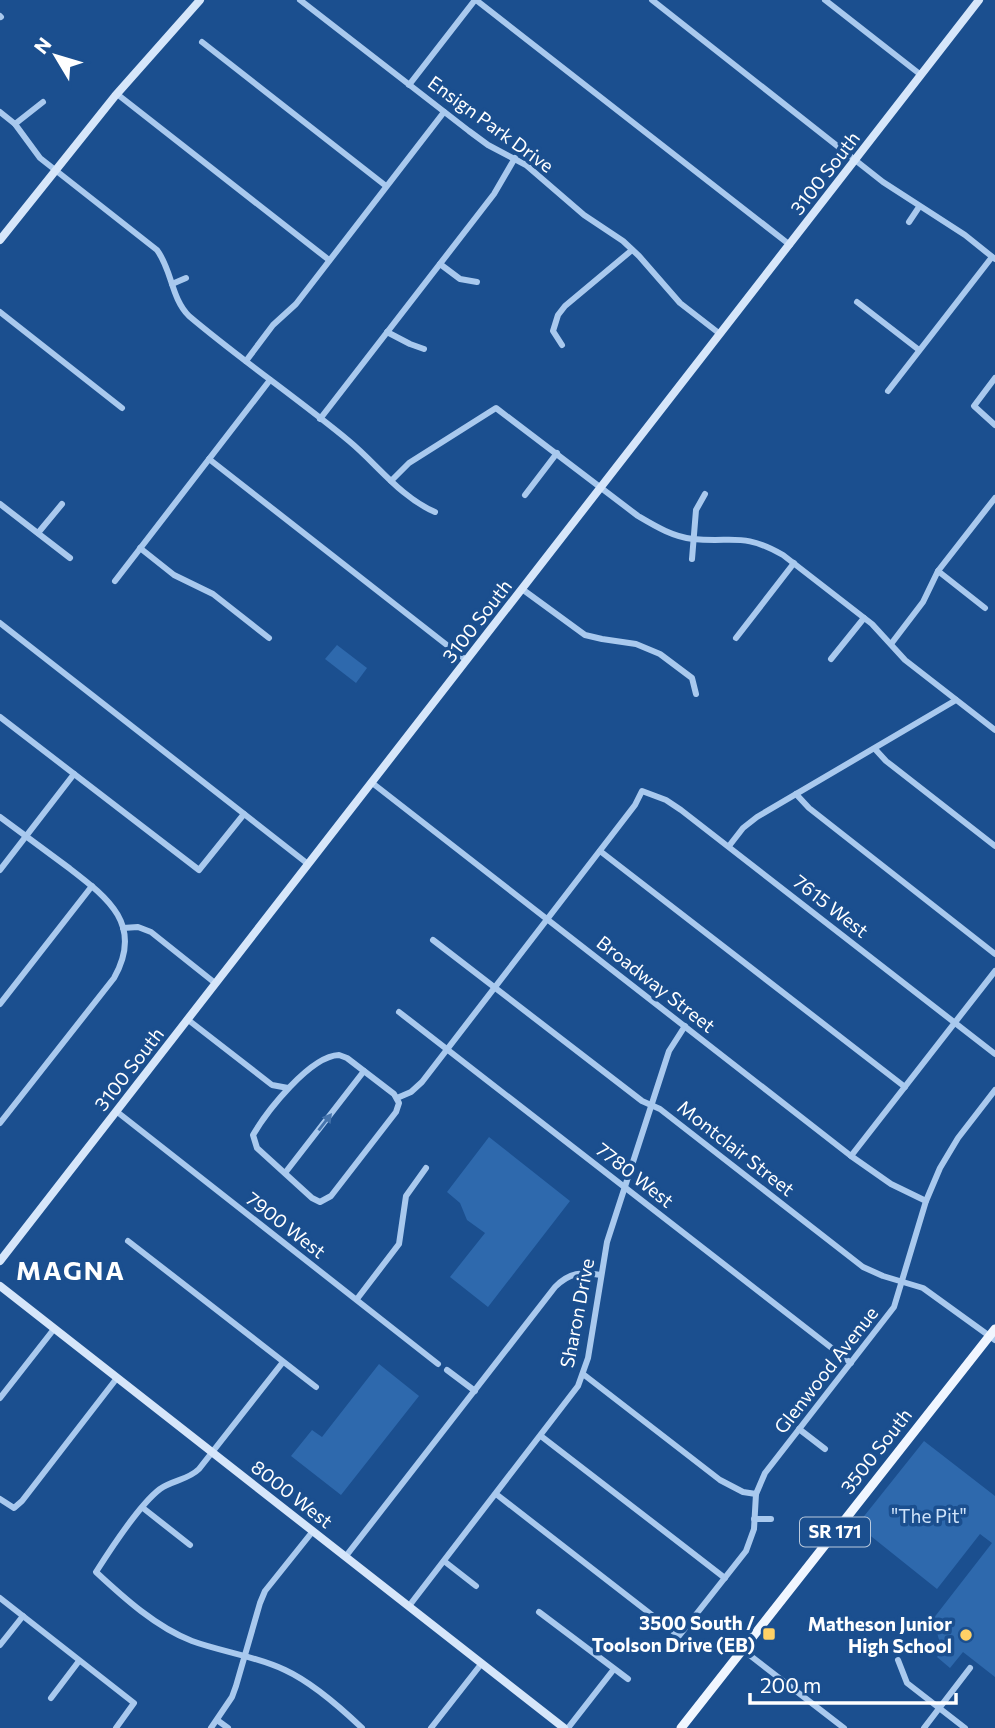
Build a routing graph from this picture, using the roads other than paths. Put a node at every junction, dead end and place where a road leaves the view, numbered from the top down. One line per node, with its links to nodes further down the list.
1 (201, 0): 10 (street)
2 (300, 0): 9 (street, Ensign Park Drive)
3 (475, 0): 9 (street); 22 (street)
4 (652, 0): 16 (street)
5 (825, 0): 8 (street)
6 (979, 0): 8 (street, 3100 South)
7 (202, 42): 18 (street)
8 (921, 75): 16 (street, 3100 South)
9 (410, 85): 13 (street, Ensign Park Drive)
10 (117, 94): 17 (street); 25 (street)
11 (43, 102): 14 (street)
12 (0, 112): 14 (street)
13 (443, 112): 15 (street, Ensign Park Drive); 18 (street)
14 (15, 124): 17 (street)
15 (515, 158): 23 (street, Ensign Park Drive); 26 (street)
16 (855, 159): 19 (street); 22 (street, 3100 South)
17 (55, 169): 21 (street); 29 (street)
18 (386, 186): 25 (street)
19 (919, 206): 20 (street); 24 (street)
20 (909, 222)
21 (1, 236)
22 (789, 244): 33 (street, 3100 South)
23 (632, 250): 33 (street, Ensign Park Drive); 34 (street)
24 (994, 258): 36 (street)
25 (329, 260): 37 (street)
26 (440, 264): 28 (street); 32 (street)
27 (186, 278): 29 (street)
28 (477, 282)
29 (172, 284): 37 (street)
30 (857, 302): 36 (street)
31 (0, 312): 41 (street)
32 (387, 332): 35 (street); 42 (street)
33 (720, 334): 47 (street, 3100 South)
34 (562, 345)
35 (424, 349)
36 (919, 351): 40 (street)
37 (246, 361): 39 (street)
38 (995, 377): 43 (street)
39 (270, 380): 42 (street); 45 (street)
40 (888, 391)
41 (122, 408)
42 (320, 419): 46 (street)
43 (995, 425)
44 (557, 453): 46 (street); 47 (street); 49 (street)
45 (209, 459): 58 (street); 72 (street)
46 (391, 481): 54 (street)
47 (601, 487): 57 (street); 64 (street, 3100 South)
48 (705, 494): 57 (street)
49 (524, 495)
50 (995, 498): 53 (street)
51 (0, 503): 56 (street)
52 (62, 504): 56 (street)
53 (988, 507): 55 (street); 62 (street)
54 (435, 512)
55 (995, 512)
56 (38, 533): 59 (street)
57 (693, 539): 60 (street); 61 (street)
58 (140, 548): 63 (street); 68 (street)
59 (70, 558)
60 (692, 559)
61 (794, 563): 66 (street); 69 (street)
62 (938, 571): 65 (street); 70 (street)
63 (115, 580)
64 (522, 589): 72 (street, 3100 South); 73 (street)
65 (985, 608)
66 (864, 618): 70 (street); 71 (street)
67 (0, 623): 81 (street)
68 (269, 638)
69 (736, 638)
70 (891, 645): 74 (street)
71 (831, 659)
72 (466, 660): 79 (street, 3100 South)
73 (696, 694)
74 (956, 700): 76 (street); 77 (street)
75 (0, 717): 78 (street)
76 (995, 730)
77 (875, 749): 80 (street); 85 (street)
78 (74, 774): 81 (street); 83 (street)
79 (371, 782): 87 (street, 3100 South); 90 (street, Broadway Street)
80 (796, 794): 84 (street); 93 (street)
81 (244, 814): 87 (street)
82 (0, 817): 83 (street)
83 (26, 836): 88 (street); 89 (street)
84 (729, 846): 86 (street, 7615 West); 100 (street, 7615 West)
85 (995, 846)
86 (600, 851): 90 (street); 106 (street)
87 (308, 864): 95 (street, 3100 South)
88 (0, 870)
89 (92, 886): 91 (street); 97 (street)
90 (547, 920): 96 (street); 101 (street, Broadway Street)
91 (123, 928): 95 (street); 113 (street)
92 (433, 940): 96 (street, Montclair Street)
93 (995, 954)
94 (995, 971): 100 (street)
95 (215, 983): 99 (street, 3100 South)
96 (495, 987): 102 (street); 111 (street, Montclair Street)
97 (0, 1004)
98 (399, 1012): 102 (street, 7780 West)
99 (187, 1019): 105 (street); 112 (street, 3100 South)
100 (955, 1022): 103 (street, 7615 West); 106 (street)
101 (685, 1026): 111 (street, Sharon Drive); 114 (street, Broadway Street)
102 (446, 1049): 109 (street); 117 (street, 7780 West)
103 (995, 1054)
104 (364, 1071): 107 (street); 109 (street); 116 (street, one-way to 104)
105 (272, 1086): 107 (street); 110 (street)
106 (905, 1087): 114 (street)
107 (288, 1088): 110 (street)
108 (995, 1090): 118 (street, Glenwood Avenue)
109 (398, 1100): 116 (street)
110 (277, 1102): 116 (street)
111 (651, 1105): 117 (street, Sharon Drive); 122 (street, Montclair Street)
112 (116, 1111): 120 (street, 3100 South); 124 (street, 7900 West)
113 (0, 1123)
114 (851, 1156): 118 (street, Broadway Street)
115 (426, 1168): 124 (street)
116 (285, 1173)
117 (624, 1187): 121 (street, Sharon Drive); 128 (street, 7780 West)
118 (926, 1201): 122 (street, Glenwood Avenue)
119 (128, 1241): 127 (street)
120 (0, 1261)
121 (601, 1275): 131 (street, Sharon Drive); 134 (street)
122 (904, 1281): 126 (street, Montclair Street); 128 (street, Glenwood Avenue)
123 (0, 1286): 125 (street, 8000 West)
124 (357, 1299): 129 (street, 7900 West)
125 (54, 1329): 132 (street, 8000 West); 135 (street)
126 (993, 1335): 157 (main road, 3500 South / SR 171)
127 (283, 1362): 133 (street); 139 (street)
128 (851, 1363): 136 (street, Glenwood Avenue)
129 (438, 1364)
130 (447, 1370): 134 (street)
131 (583, 1374): 137 (street, Sharon Drive); 141 (street)
132 (117, 1378): 139 (street, 8000 West); 142 (street)
133 (316, 1387)
134 (475, 1391): 148 (street)
135 (0, 1398)
136 (799, 1429): 138 (street); 141 (street, Glenwood Avenue)
137 (541, 1436): 140 (street, Sharon Drive); 150 (street)
138 (825, 1449)
139 (213, 1452): 143 (street); 146 (street, 8000 West)
140 (496, 1494): 149 (street, Sharon Drive); 150 (street, Glenwood Avenue)
141 (756, 1494): 144 (street, Glenwood Avenue)
142 (0, 1499)
143 (143, 1508): 147 (street); 158 (street)
144 (754, 1519): 145 (street); 150 (street, Glenwood Avenue)
145 (771, 1519)
146 (313, 1531): 148 (street, 8000 West); 158 (street)
147 (190, 1545)
148 (346, 1556): 153 (street, 8000 West)
149 (444, 1561): 151 (street); 153 (street, Sharon Drive)
150 (725, 1578)
151 (476, 1586)
152 (0, 1598): 155 (street)
153 (409, 1606): 161 (street, 8000 West)
154 (539, 1612): 163 (street)
155 (23, 1616): 156 (street); 160 (street)
156 (0, 1645)
157 (743, 1650): 174 (main road, 3500 South / SR 171); 175 (street)
158 (245, 1656): 167 (street); 171 (street)
159 (898, 1660): 166 (street)
160 (79, 1661): 165 (street); 168 (street)
161 (482, 1663): 172 (street); 173 (street, 8000 West)
162 (970, 1668): 166 (street)
163 (614, 1669): 164 (street); 173 (street)
164 (628, 1679)
165 (51, 1698)
166 (939, 1708): 176 (street); 177 (street)
167 (217, 1720): 169 (street); 170 (street)
168 (117, 1728)
169 (211, 1728)
170 (228, 1728)
171 (362, 1728)
172 (431, 1728)
173 (566, 1728)
174 (681, 1728)
175 (844, 1728)
176 (924, 1728)
177 (965, 1728)

